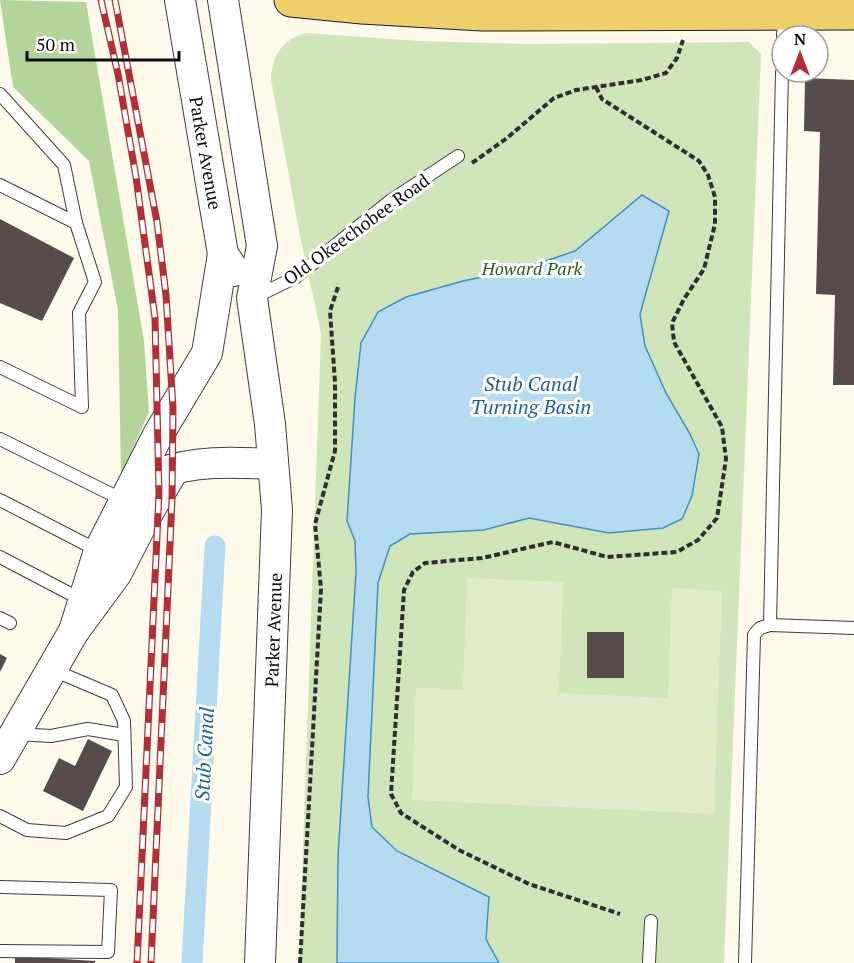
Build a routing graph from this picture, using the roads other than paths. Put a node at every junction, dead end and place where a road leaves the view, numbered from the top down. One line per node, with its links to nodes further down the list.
1 (180, 0): 12 (street, Parker Avenue)
2 (223, 0): 13 (street, Parker Avenue)
3 (291, 0): 5 (main road)
4 (854, 14): 6 (main road)
5 (770, 24)
6 (790, 24)
7 (782, 84): 23 (lane)
8 (0, 94): 11 (lane)
9 (458, 156): 13 (lane, Old Okeechobee Road)
10 (0, 185): 11 (lane)
11 (76, 223): 14 (lane)
12 (224, 254): 13 (street, Parker Avenue); 18 (street)
13 (252, 298): 16 (street, Parker Avenue)
14 (0, 367)
15 (0, 440): 18 (lane)
16 (273, 464): 17 (street); 34 (street, Parker Avenue)
17 (174, 469): 18 (street); 25 (street)
18 (128, 494): 20 (street)
19 (0, 500): 20 (lane)
20 (99, 551): 22 (street)
21 (0, 557): 22 (lane)
22 (84, 601): 25 (street)
23 (770, 625): 24 (lane); 36 (lane)
24 (854, 628)
25 (74, 631): 26 (street)
26 (52, 670): 27 (street); 28 (lane)
27 (15, 734): 28 (lane); 29 (street)
28 (124, 735): 30 (lane)
29 (0, 759)
30 (0, 816)
31 (0, 887): 33 (lane)
32 (651, 921): 35 (lane)
33 (0, 951)
34 (260, 963)
35 (650, 963)
36 (745, 963)

